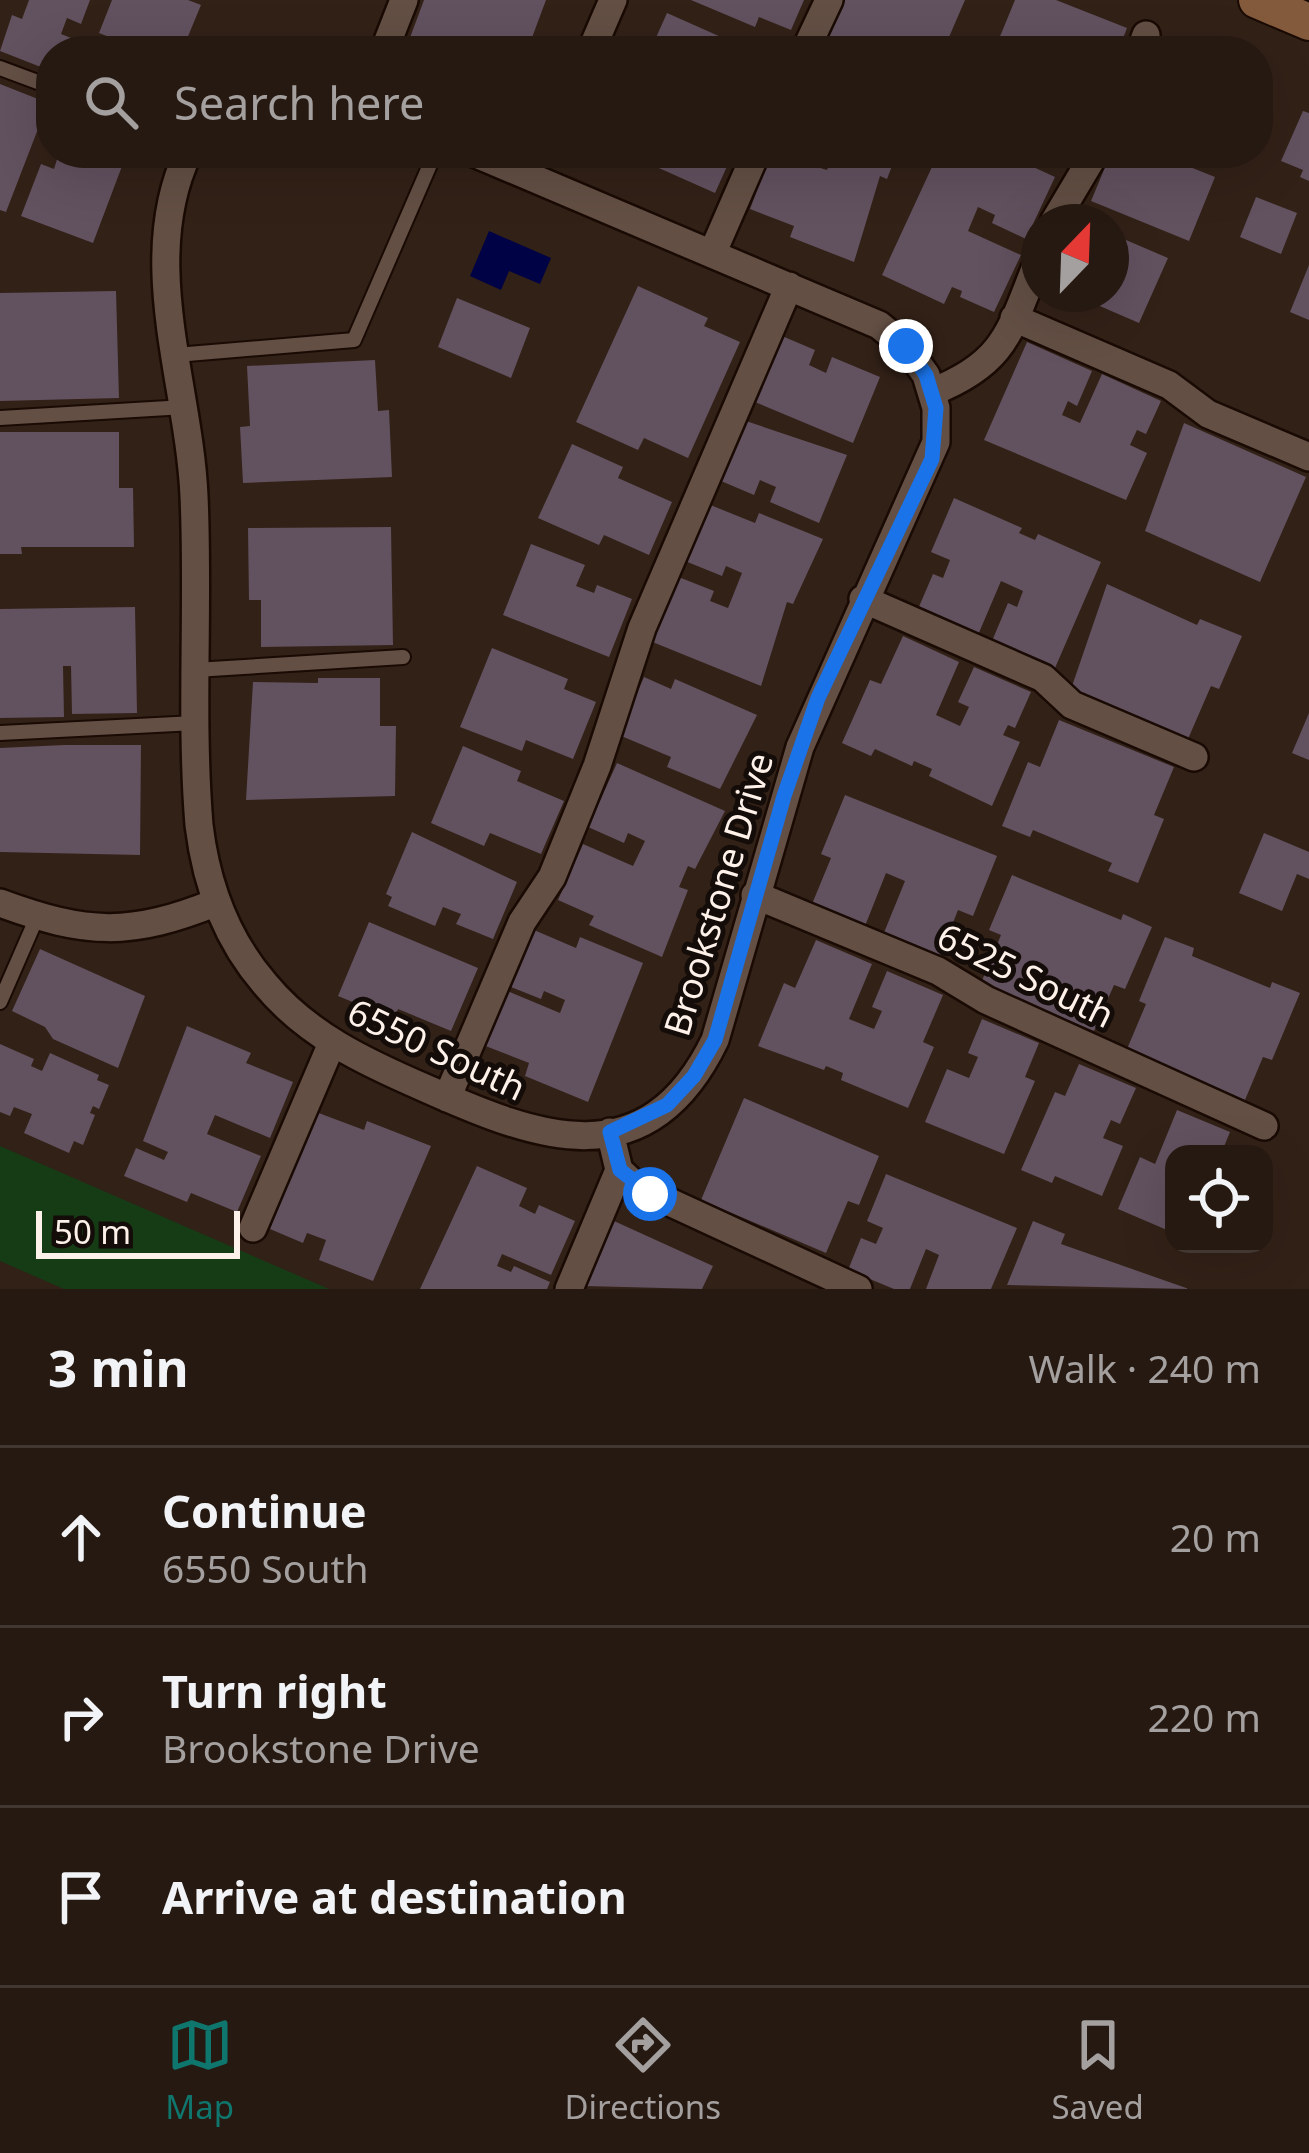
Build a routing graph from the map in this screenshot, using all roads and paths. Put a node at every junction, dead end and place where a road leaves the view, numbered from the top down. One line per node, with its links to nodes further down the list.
1 (404, 0): 6 (street)
2 (613, 0): 7 (street)
3 (829, 0): 8 (street)
4 (1258, 0): 5 (street)
5 (1309, 22)
6 (390, 36)
7 (597, 36)
8 (812, 36)
9 (0, 68): 10 (lane)
10 (36, 81)
11 (183, 168): 23 (street)
12 (429, 168): 23 (lane)
13 (509, 168): 17 (street)
14 (542, 168): 17 (street)
15 (749, 168): 19 (street)
16 (1086, 168): 18 (street)
17 (537, 180): 19 (street)
18 (1065, 204)
19 (712, 254): 20 (street)
20 (789, 286): 24 (street); 40 (street)
21 (1021, 301): 22 (street)
22 (1014, 318): 24 (street); 27 (street)
23 (176, 355): 25 (street)
24 (932, 392): 28 (street, Brookstone Drive)
25 (185, 407): 26 (lane); 30 (street)
26 (0, 418)
27 (1309, 457)
28 (863, 599): 33 (street); 34 (street, Brookstone Drive)
29 (403, 657): 30 (lane)
30 (195, 670): 31 (street)
31 (195, 723): 32 (lane); 35 (street)
32 (0, 733)
33 (1194, 757)
34 (755, 895): 41 (street, 6525 South); 42 (street, Brookstone Drive)
35 (217, 902): 37 (street); 39 (street, 6550 South)
36 (0, 903): 37 (street)
37 (37, 917): 38 (lane)
38 (0, 1002)
39 (332, 1042): 40 (street, 6550 South); 44 (street)
40 (447, 1098): 42 (street, 6550 South)
41 (1264, 1126)
42 (610, 1132): 43 (street)
43 (620, 1170): 45 (street); 46 (street)
44 (253, 1228)
45 (569, 1289)
46 (858, 1289)

